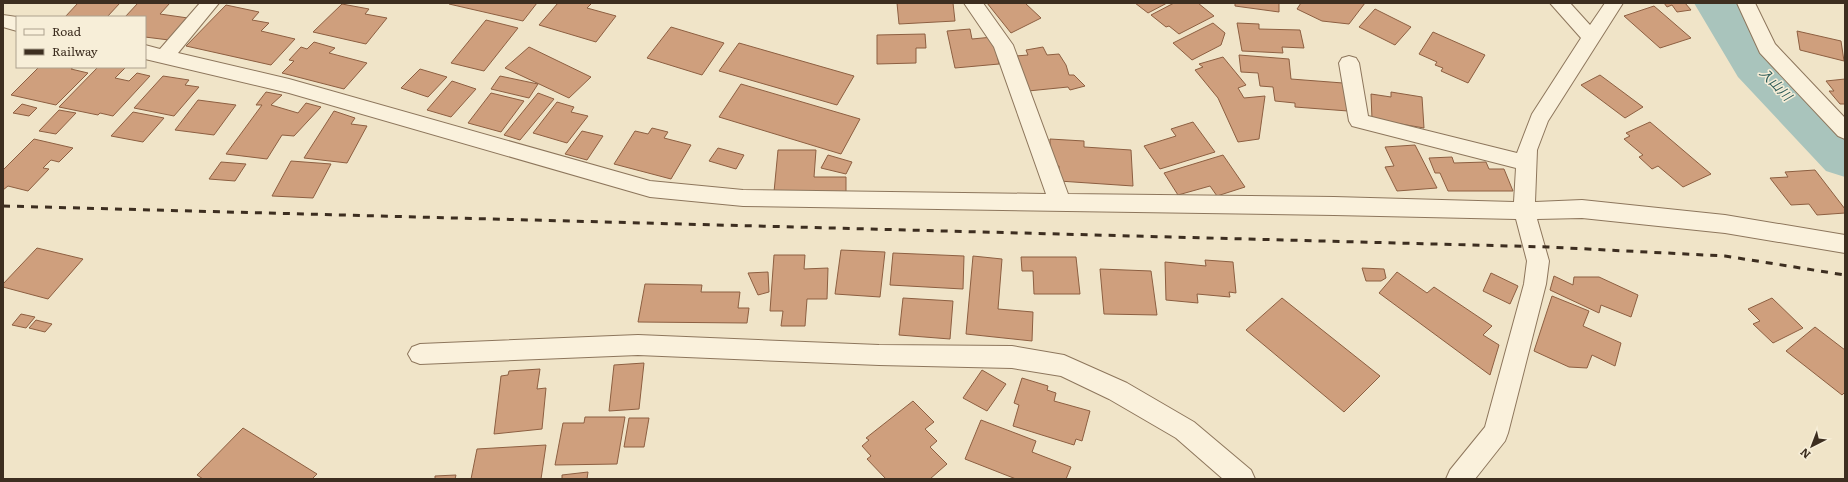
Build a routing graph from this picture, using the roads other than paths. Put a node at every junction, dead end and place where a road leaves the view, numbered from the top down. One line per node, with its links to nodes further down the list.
1 (210, 3): 10 (street)
2 (973, 3): 14 (street)
3 (1559, 3): 8 (street)
4 (1614, 3): 8 (street)
5 (1746, 3): 12 (street)
6 (3, 21): 7 (street)
7 (16, 24)
8 (1591, 37): 13 (street)
9 (146, 52): 10 (street)
10 (165, 56): 14 (street)
11 (1349, 63): 13 (street)
12 (1845, 131)
13 (1526, 163): 15 (street)
14 (1060, 202): 15 (street)
15 (1524, 211): 16 (street); 19 (street)
16 (1845, 244)
17 (420, 354): 18 (street)
18 (1242, 479)
19 (1459, 479)

